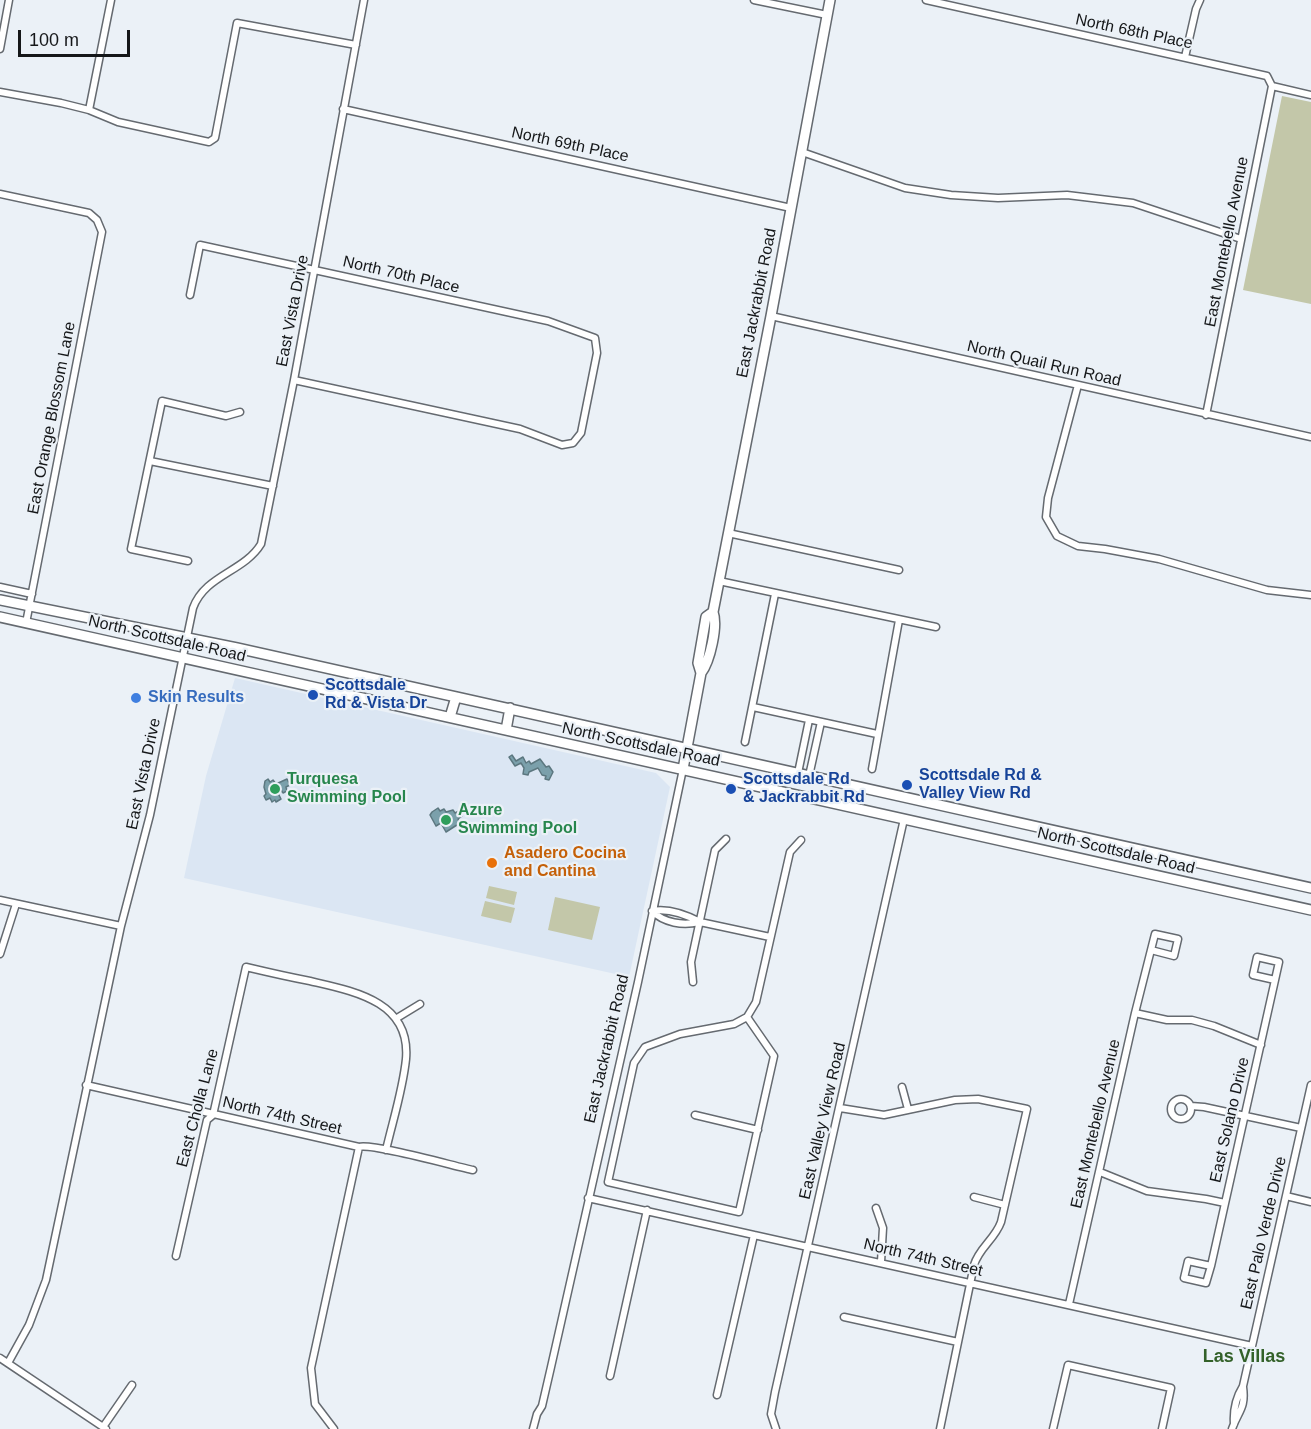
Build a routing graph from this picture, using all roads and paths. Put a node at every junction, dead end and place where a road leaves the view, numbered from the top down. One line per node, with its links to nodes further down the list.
1 (9, 0): 10 (street)
2 (111, 0): 16 (street)
3 (364, 0): 9 (street, East Vista Drive)
4 (754, 0): 8 (street)
5 (830, 0): 8 (main road, East Jackrabbit Road)
6 (926, 0): 11 (street, North 68th Place)
7 (1200, 0): 11 (street)
8 (827, 15): 17 (main road, East Jackrabbit Road)
9 (356, 45): 15 (street, East Vista Drive); 16 (street)
10 (0, 49)
11 (1185, 57): 12 (street, North 68th Place)
12 (1272, 86): 14 (street); 20 (street, East Montebello Avenue)
13 (0, 92): 16 (street)
14 (1311, 95)
15 (343, 109): 19 (street, North 69th Place); 21 (street, East Vista Drive)
16 (89, 110)
17 (802, 152): 19 (main road, East Jackrabbit Road); 20 (street)
18 (0, 194): 36 (street, East Orange Blossom Lane)
19 (790, 208): 23 (main road, East Jackrabbit Road)
20 (1241, 239): 27 (street, East Montebello Avenue)
21 (315, 269): 22 (street, North 70th Place); 24 (street, East Vista Drive); 24 (street, North 70th Place)
22 (190, 295)
23 (771, 316): 25 (street, North Quail Run Road); 31 (main road, East Jackrabbit Road)
24 (294, 380): 30 (street, East Vista Drive)
25 (1078, 385): 27 (street, North Quail Run Road); 38 (street)
26 (240, 412): 29 (street)
27 (1206, 415): 28 (street, North Quail Run Road)
28 (1311, 437)
29 (150, 461): 30 (street); 32 (street)
30 (273, 486): 45 (street, East Vista Drive)
31 (728, 533): 33 (street); 34 (main road, East Jackrabbit Road)
32 (188, 561)
33 (899, 570)
34 (719, 581): 37 (street); 56 (main road, East Jackrabbit Road)
35 (0, 587): 36 (street)
36 (32, 594): 40 (street, East Orange Blossom Lane)
37 (775, 594): 42 (street); 48 (street)
38 (1311, 595)
39 (0, 600): 40 (main road, North Scottsdale Road)
40 (30, 606): 43 (street, East Orange Blossom Lane); 45 (main road, North Scottsdale Road)
41 (0, 617): 43 (main road, North Scottsdale Road)
42 (899, 620): 44 (street); 54 (street)
43 (26, 623): 46 (main road, North Scottsdale Road)
44 (936, 627)
45 (186, 638): 46 (street, East Vista Drive); 47 (main road, North Scottsdale Road)
46 (183, 658): 50 (main road, North Scottsdale Road); 70 (street, East Vista Drive)
47 (456, 697): 49 (main road, North Scottsdale Road); 50 (main road)
48 (753, 707): 51 (street); 55 (street)
49 (510, 708): 53 (main road); 56 (main road, North Scottsdale Road)
50 (450, 717): 53 (main road, North Scottsdale Road)
51 (810, 720): 52 (street); 59 (street)
52 (821, 723): 54 (street); 60 (street)
53 (506, 730): 57 (main road, North Scottsdale Road)
54 (877, 734): 58 (street)
55 (744, 742)
56 (686, 748): 57 (main road, East Jackrabbit Road); 59 (main road, North Scottsdale Road)
57 (683, 769): 61 (main road, North Scottsdale Road); 68 (street, East Jackrabbit Road)
58 (872, 770)
59 (798, 773): 60 (main road, North Scottsdale Road)
60 (808, 776): 64 (main road, North Scottsdale Road)
61 (904, 819): 67 (main road, North Scottsdale Road); 85 (street, East Valley View Road)
62 (726, 838): 69 (street)
63 (801, 840): 71 (street)
64 (1311, 888)
65 (0, 900): 66 (street)
66 (16, 903): 70 (street); 73 (street)
67 (1311, 910)
68 (652, 911): 69 (street); 98 (street, East Jackrabbit Road)
69 (700, 922): 71 (street); 75 (street)
70 (121, 926): 81 (street, East Vista Drive)
71 (770, 938): 78 (street)
72 (1151, 950): 72 (street); 77 (street, East Montebello Avenue)
73 (0, 954)
74 (1275, 980): 74 (street); 80 (street, East Solano Drive)
75 (693, 981)
76 (420, 1004): 79 (street)
77 (1135, 1013): 80 (street); 95 (street, East Montebello Avenue)
78 (747, 1017): 91 (street); 91 (street)
79 (397, 1018): 87 (street, East Cholla Lane); 93 (street)
80 (1261, 1045): 89 (street, East Solano Drive)
81 (86, 1085): 87 (street, North 74th Street); 115 (street, East Vista Drive)
82 (1311, 1085): 90 (street, East Palo Verde Drive)
83 (902, 1087): 86 (street)
84 (1191, 1106): 89 (street)
85 (840, 1108): 86 (street); 105 (street, East Valley View Road)
86 (909, 1109): 101 (street)
87 (213, 1115): 92 (street, North 74th Street); 106 (street, East Cholla Lane)
88 (695, 1115): 91 (street)
89 (1246, 1116): 90 (street); 100 (street, East Solano Drive)
90 (1301, 1128): 96 (street, East Palo Verde Drive)
91 (758, 1130)
92 (359, 1148): 93 (street, North 74th Street); 121 (street)
93 (386, 1150): 94 (street, North 74th Street)
94 (473, 1170)
95 (1100, 1172): 100 (street); 110 (street, East Montebello Avenue)
96 (1286, 1196): 99 (street); 113 (street, East Palo Verde Drive)
97 (974, 1197): 101 (street)
98 (588, 1198): 103 (street, North 74th Street); 122 (street, East Jackrabbit Road)
99 (1311, 1202)
100 (1225, 1203): 108 (street, East Solano Drive)
101 (1005, 1204): 109 (street)
102 (876, 1208): 107 (street)
103 (647, 1210): 104 (street, North 74th Street); 116 (street)
104 (754, 1235): 105 (street, North 74th Street); 118 (street)
105 (809, 1246): 107 (street, North 74th Street); 123 (street, East Valley View Road)
106 (176, 1256)
107 (881, 1262): 109 (street, North 74th Street)
108 (1211, 1266): 108 (street)
109 (970, 1283): 110 (street, North 74th Street); 112 (street)
110 (1069, 1304): 113 (street, North 74th Street)
111 (844, 1317): 112 (street)
112 (958, 1342): 124 (street)
113 (1252, 1346): 119 (street, East Palo Verde Drive)
114 (0, 1358): 115 (street)
115 (8, 1363): 120 (street)
116 (610, 1376)
117 (132, 1385): 120 (street)
118 (717, 1395)
119 (1233, 1427)
120 (104, 1428)
121 (334, 1429)
122 (533, 1429)
123 (776, 1429)
124 (940, 1429)
125 (1053, 1429): 126 (street)
126 (1162, 1429)

